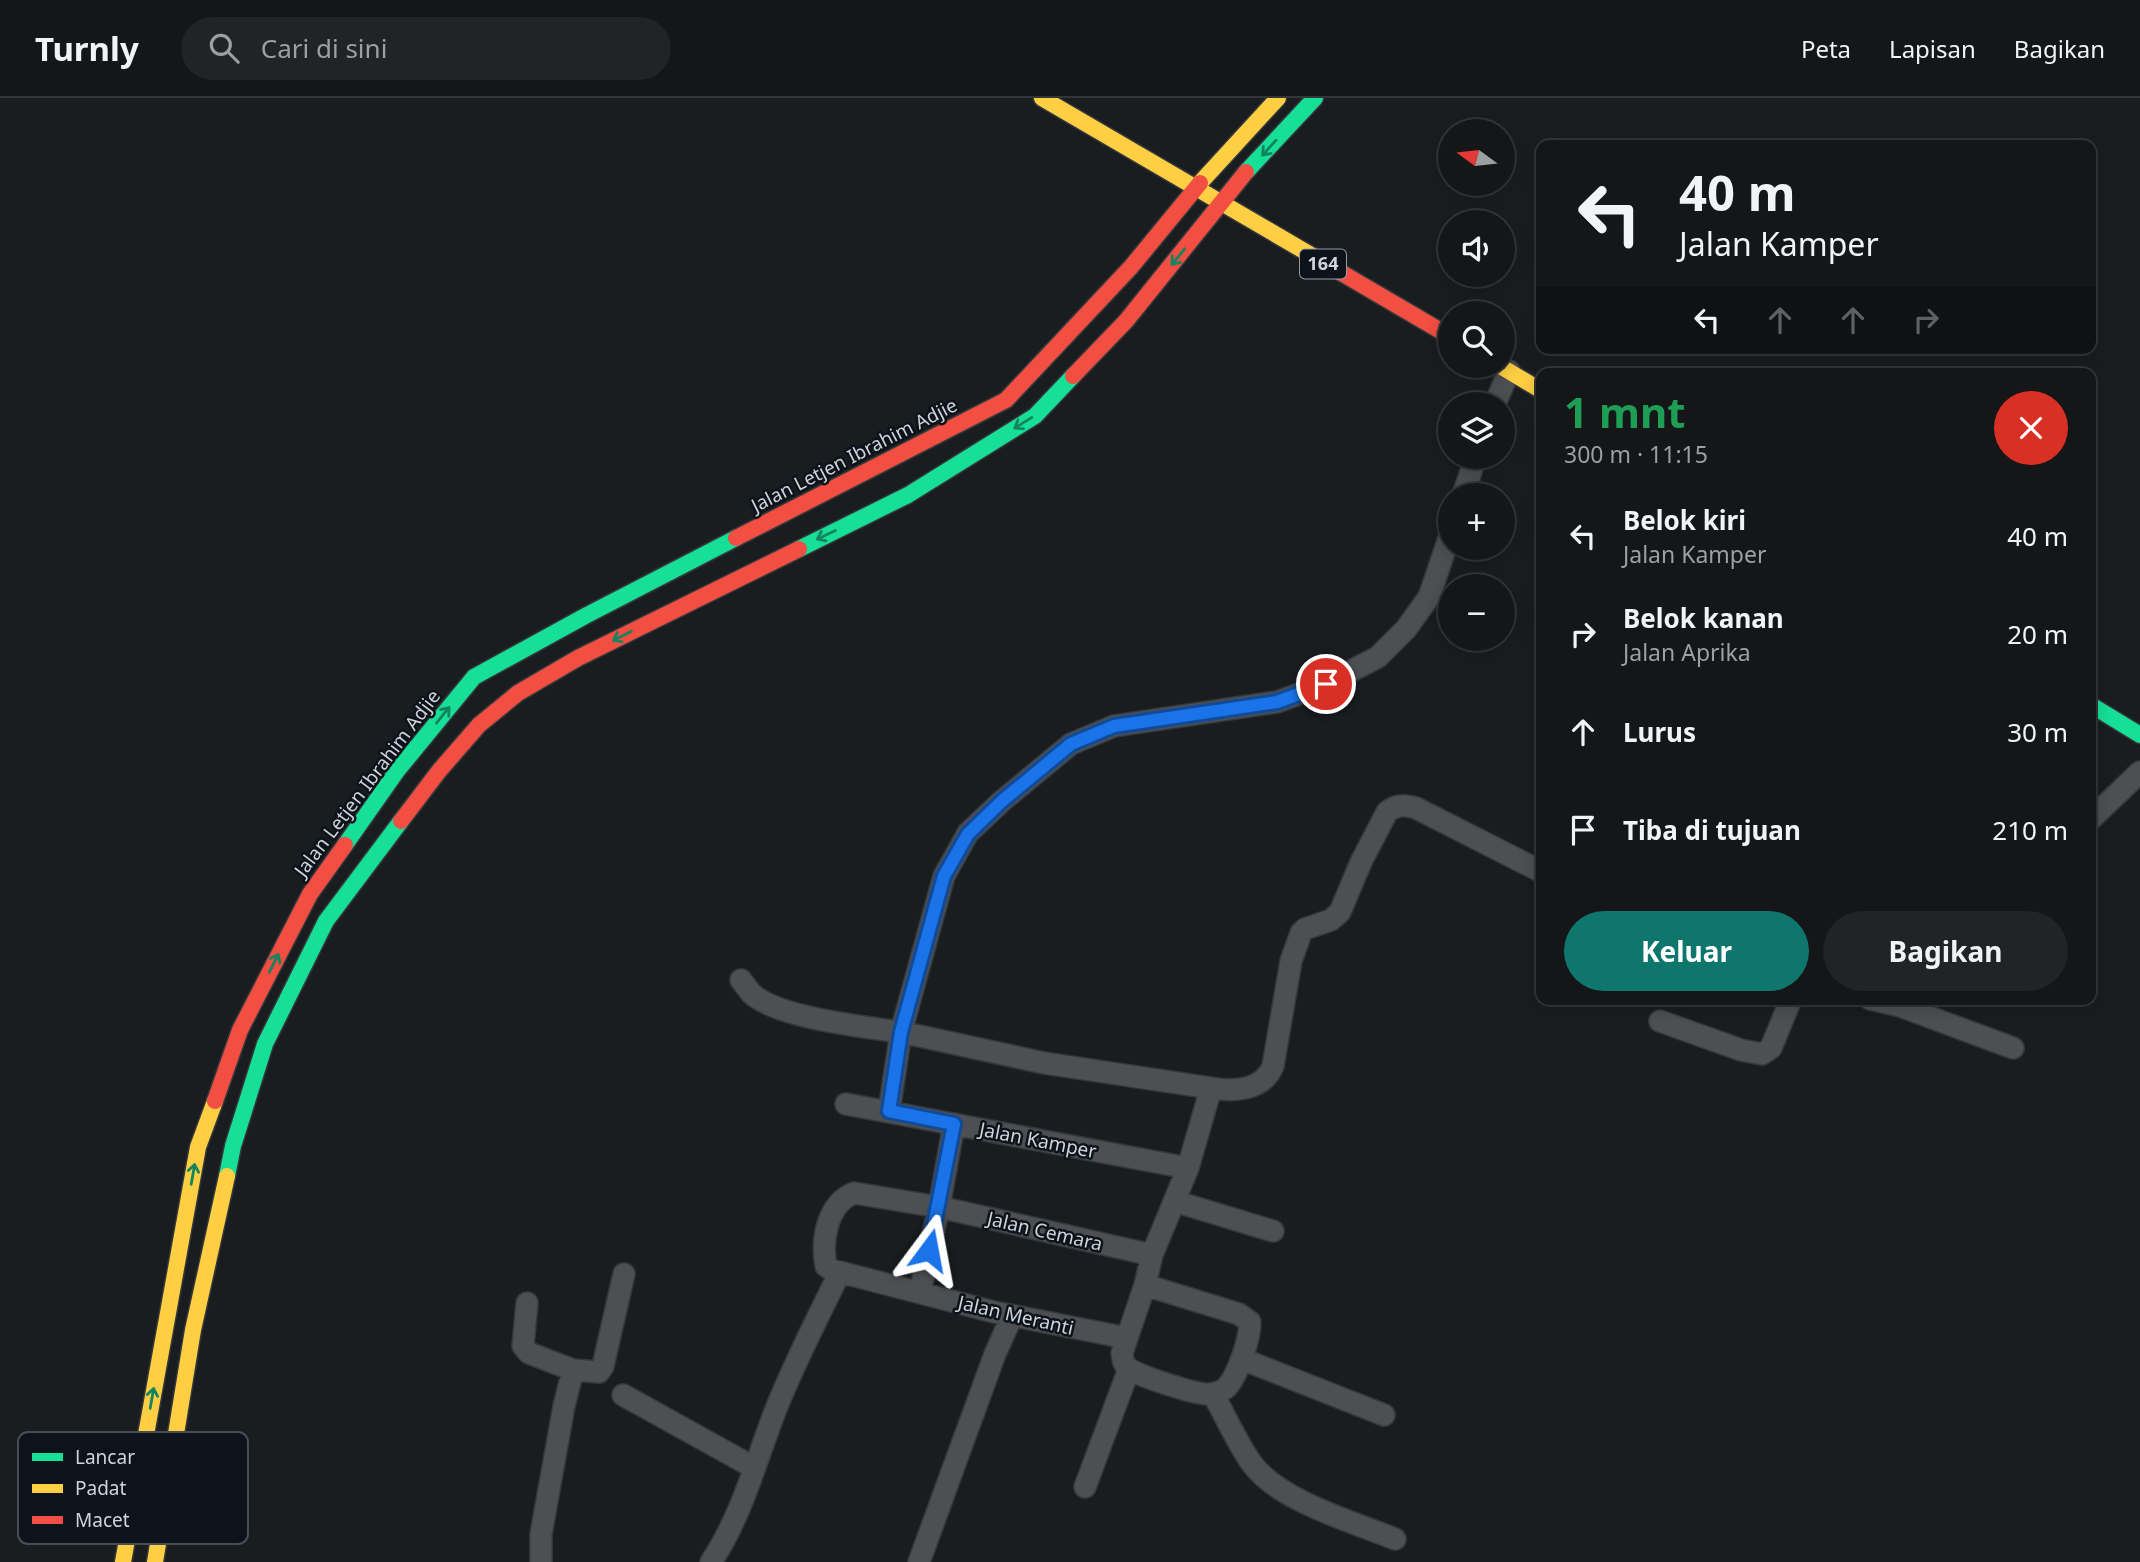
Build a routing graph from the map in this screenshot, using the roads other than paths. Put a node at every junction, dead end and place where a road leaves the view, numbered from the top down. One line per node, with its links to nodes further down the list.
1 (1042, 98): 4 (street, 164)
2 (1278, 98): 4 (street, Jalan Letjen Ibrahim Adjie)
3 (1315, 98): 5 (street, one-way to 5)
4 (1196, 189): 5 (street, 164); 43 (street, Jalan Letjen Ibrahim Adjie, one-way to 4)
5 (1221, 204): 6 (street, 164); 44 (street, one-way to 44)
6 (1438, 329)
7 (1515, 375): 8 (street)
8 (1536, 388)
9 (1442, 560): 19 (street)
10 (2096, 708): 11 (street)
11 (2140, 735)
12 (2140, 772): 13 (street)
13 (2096, 814)
14 (1536, 869): 21 (street)
15 (741, 980): 19 (street)
16 (1789, 1005): 18 (street)
17 (1896, 1005): 20 (street)
18 (1660, 1021)
19 (901, 1032): 21 (street); 23 (street)
20 (2013, 1048)
21 (1211, 1088): 25 (street)
22 (846, 1104): 23 (street, Jalan Kamper)
23 (889, 1111): 24 (street, Jalan Kamper)
24 (954, 1124): 25 (street, Jalan Kamper); 27 (street)
25 (1188, 1168): 26 (street)
26 (1174, 1201): 28 (street); 29 (street)
27 (939, 1207): 29 (street, Jalan Cemara); 30 (street, Jalan Cemara); 33 (street)
28 (1273, 1231)
29 (1152, 1255): 32 (street)
30 (840, 1272): 33 (street, Jalan Meranti); 45 (street)
31 (624, 1274): 39 (street)
32 (1145, 1285): 36 (street); 37 (street)
33 (920, 1292): 35 (street, Jalan Meranti)
34 (527, 1303): 39 (street)
35 (1012, 1315): 36 (street, Jalan Meranti); 54 (street)
36 (1127, 1338): 38 (street)
37 (1242, 1359): 40 (street); 42 (street)
38 (1129, 1369): 40 (street); 46 (street)
39 (573, 1370): 52 (street)
40 (1213, 1394): 47 (street)
41 (624, 1395): 45 (street)
42 (1384, 1415)
43 (146, 1432)
44 (176, 1432)
45 (753, 1467): 53 (street)
46 (1086, 1487)
47 (1395, 1539)
48 (126, 1544): 50 (street, Jalan Letjen Ibrahim Adjie, one-way to 48)
49 (158, 1544): 51 (street, one-way to 51)
50 (123, 1562)
51 (155, 1562)
52 (541, 1562)
53 (711, 1562)
54 (919, 1562)

